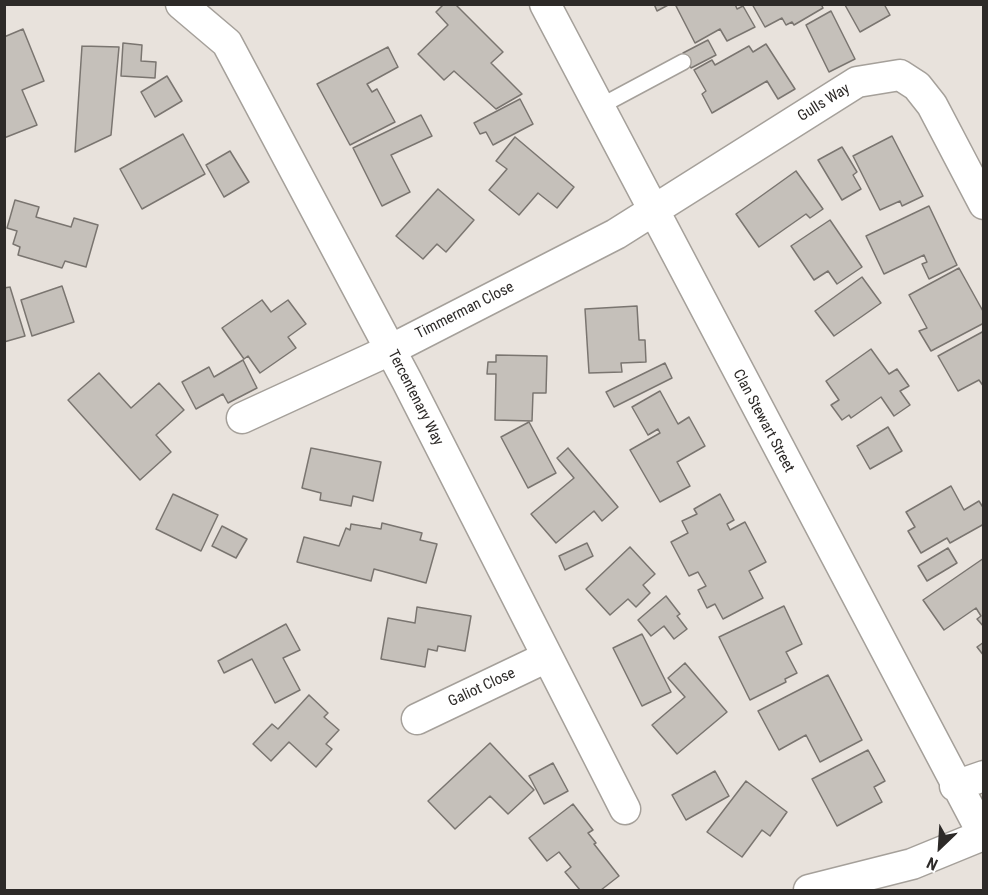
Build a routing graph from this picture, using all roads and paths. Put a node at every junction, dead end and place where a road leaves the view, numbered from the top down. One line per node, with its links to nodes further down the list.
1 (181, 4): 7 (street, Tercentenary Way)
2 (545, 4): 4 (street, Clan Stewart Street)
3 (683, 62): 4 (lane)
4 (597, 108): 6 (street, Clan Stewart Street)
5 (984, 204): 6 (street, Gulls Way)
6 (651, 210): 7 (street, Timmerman Close); 12 (street, Clan Stewart Street)
7 (390, 350): 8 (street, Timmerman Close); 9 (street, Tercentenary Way)
8 (242, 418)
9 (547, 657): 10 (street, Galiot Close); 13 (street, Tercentenary Way)
10 (417, 719)
11 (984, 776): 12 (street)
12 (955, 786): 14 (street, Clan Stewart Street)
13 (625, 809)
14 (983, 836): 15 (street)
15 (809, 891)

